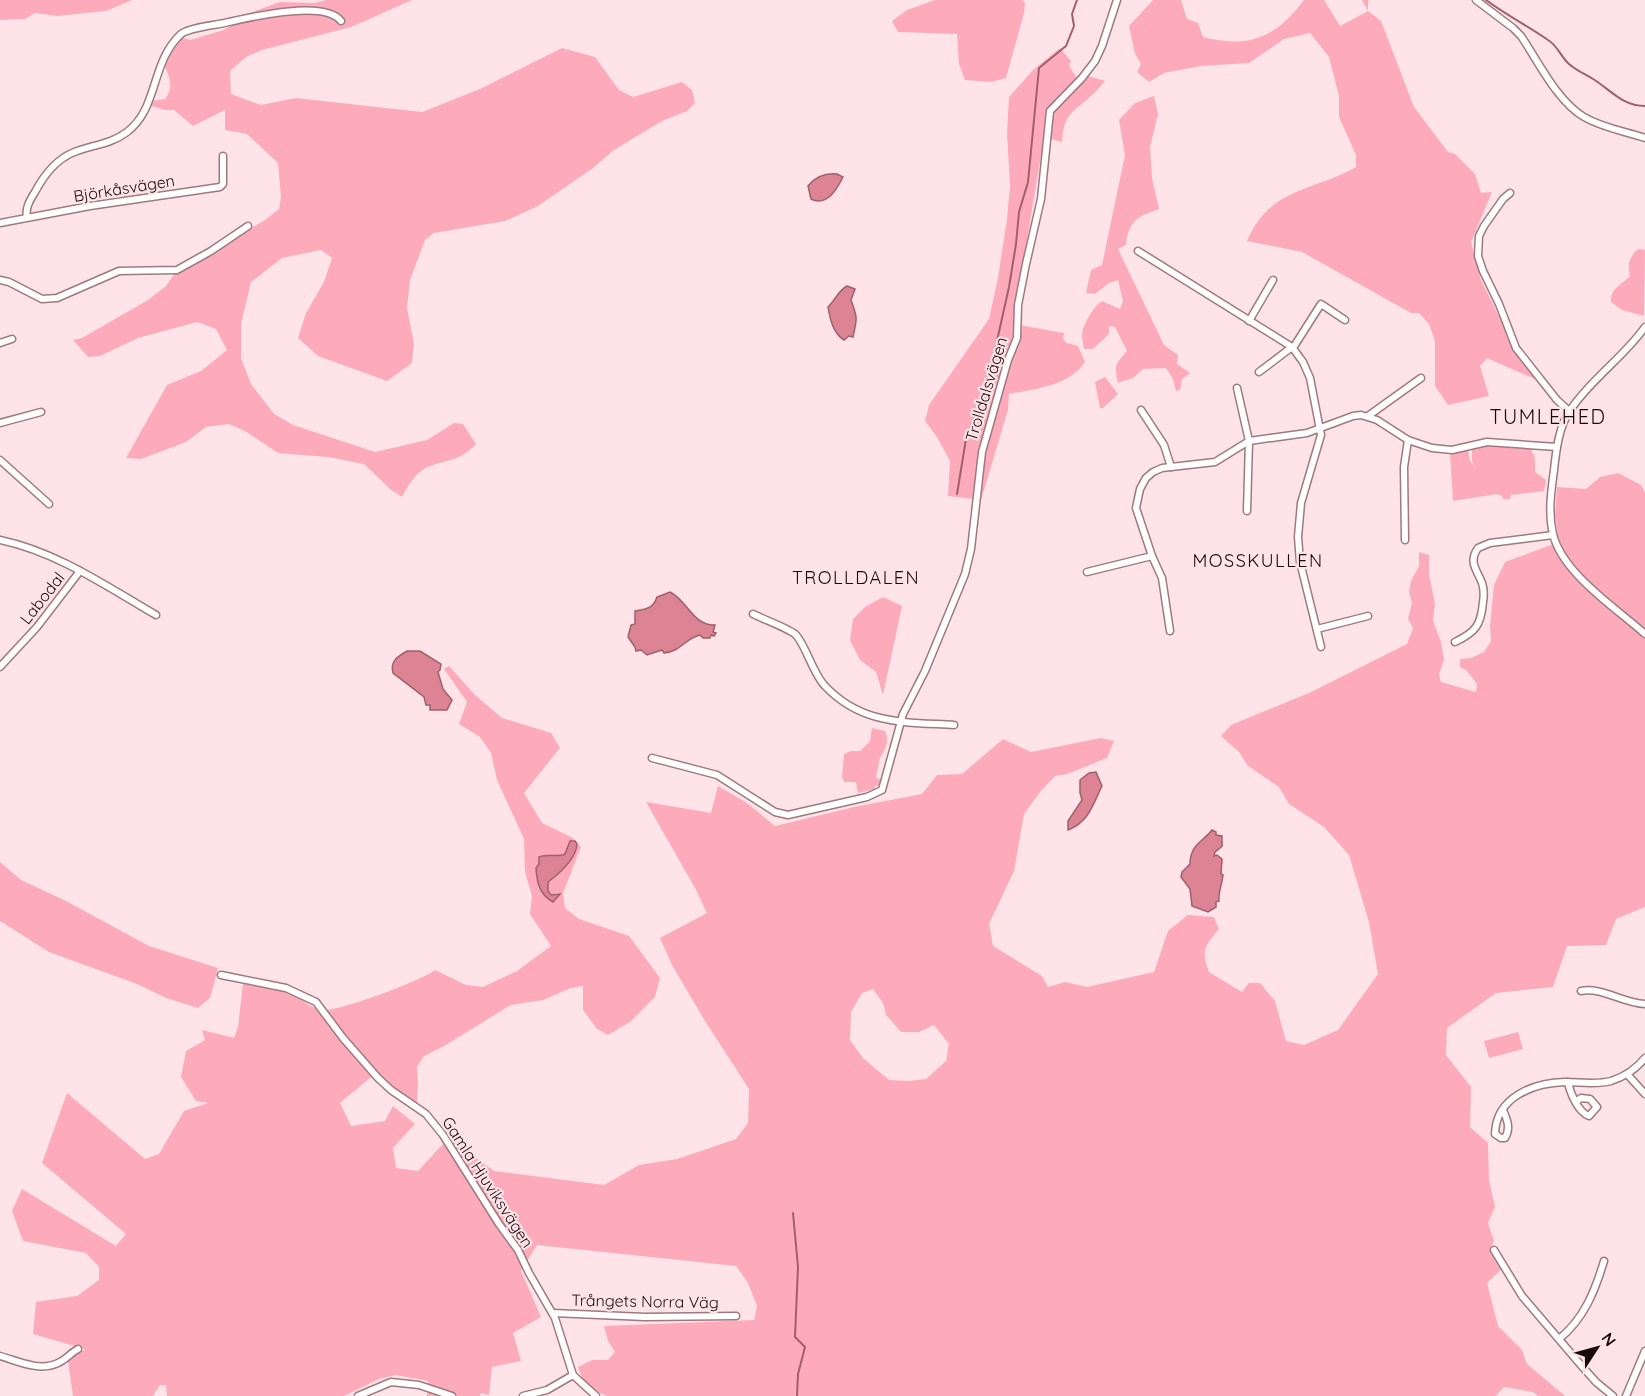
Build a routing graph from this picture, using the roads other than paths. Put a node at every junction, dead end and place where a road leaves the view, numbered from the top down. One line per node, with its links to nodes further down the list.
1 (1117, 0): 50 (street, Trolldalsvägen)
2 (1476, 0): 4 (street)
3 (341, 21): 7 (street)
4 (1645, 138)
5 (223, 156): 7 (street, Björkåsvägen)
6 (1510, 193): 24 (street)
7 (27, 217): 8 (street, Björkåsvägen)
8 (0, 223)
9 (248, 226): 11 (street)
10 (1138, 251): 14 (street)
11 (0, 280)
12 (1273, 280): 14 (street)
13 (1345, 320): 18 (street)
14 (1250, 321): 18 (street)
15 (1645, 327): 24 (street)
16 (12, 339): 17 (street)
17 (0, 343)
18 (1292, 348): 19 (street); 27 (street)
19 (1259, 372)
20 (1421, 378): 25 (street)
21 (1238, 388): 29 (street)
22 (1141, 410): 32 (street)
23 (40, 411): 26 (street)
24 (1569, 411): 30 (street)
25 (1368, 416): 27 (street); 28 (street)
26 (0, 423)
27 (1320, 430): 29 (street); 44 (street)
28 (1408, 440): 30 (street); 37 (street)
29 (1250, 441): 32 (street); 34 (street)
30 (1557, 447): 35 (street)
31 (0, 460): 33 (street)
32 (1171, 467): 38 (street)
33 (49, 504)
34 (1247, 511)
35 (1553, 535): 46 (street); 47 (street)
36 (0, 540): 39 (street, Labodal)
37 (1405, 540)
38 (1152, 556): 40 (street); 45 (street)
39 (80, 571): 42 (street, Labodal); 49 (street, Labodal)
40 (1087, 572)
41 (753, 614): 50 (street)
42 (156, 615)
43 (1368, 616): 44 (street)
44 (1317, 629): 48 (street)
45 (1170, 631)
46 (1645, 634)
47 (1455, 642)
48 (1321, 647)
49 (0, 667)
50 (900, 723): 51 (street); 52 (street, Trolldalsvägen)
51 (954, 725)
52 (652, 758)
53 (221, 975): 64 (street, Gamla Hjuviksvägen)
54 (1581, 991): 55 (street)
55 (1645, 1004)
56 (1645, 1058): 57 (street)
57 (1627, 1074): 58 (street); 59 (street)
58 (1568, 1082): 60 (street); 61 (street)
59 (1645, 1094)
60 (1577, 1101)
61 (1503, 1110)
62 (1494, 1250): 66 (street)
63 (1604, 1261): 66 (street)
64 (552, 1313): 65 (street, Trångets Norra Väg); 70 (street, Gamla Hjuviksvägen)
65 (736, 1316)
66 (1559, 1340): 75 (street)
67 (78, 1349): 69 (street)
68 (1645, 1351): 76 (street)
69 (0, 1356)
70 (573, 1375): 73 (street); 74 (street, Gamla Hjuviksvägen)
71 (358, 1396): 72 (street)
72 (452, 1396)
73 (523, 1396)
74 (596, 1396)
75 (1613, 1396)
76 (1626, 1396)

